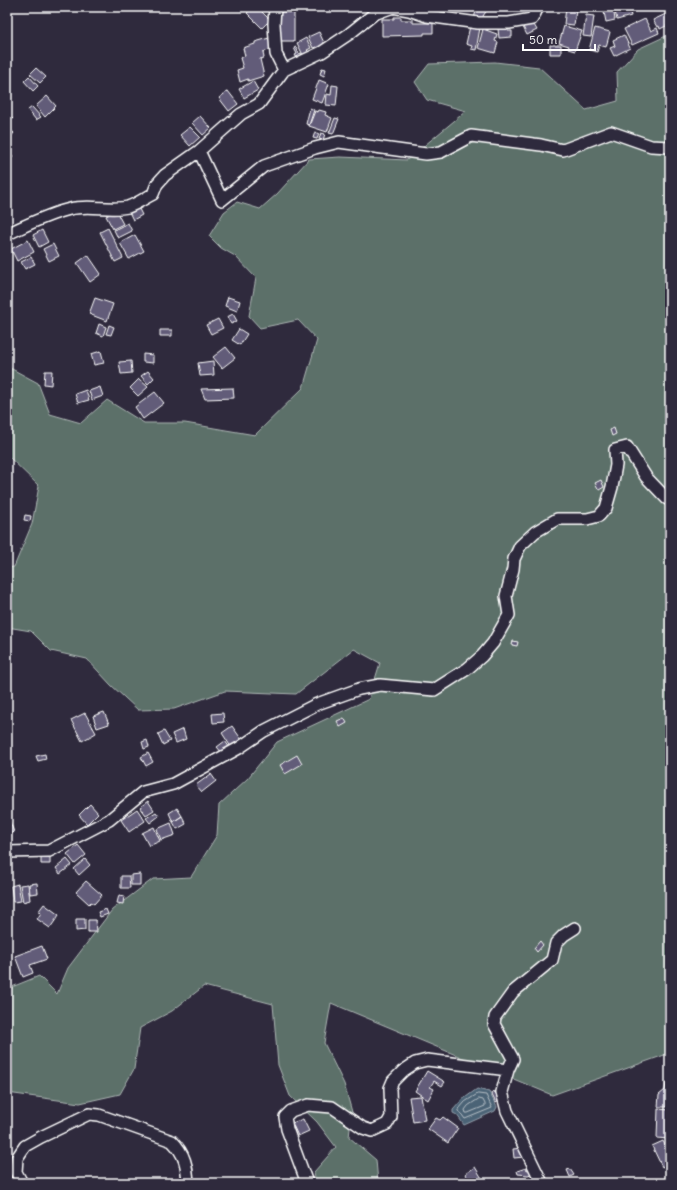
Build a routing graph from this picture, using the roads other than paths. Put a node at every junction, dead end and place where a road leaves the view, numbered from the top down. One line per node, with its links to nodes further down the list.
1 (275, 7): 3 (street)
2 (538, 7): 3 (street)
3 (284, 70): 5 (street)
4 (670, 147): 5 (street)
5 (199, 151): 6 (street)
6 (7, 234)
7 (667, 499): 8 (street)
8 (7, 852)
9 (575, 928): 10 (street)
10 (508, 1070): 13 (street); 14 (street)
11 (22, 1183): 12 (street)
12 (188, 1183)
13 (307, 1183)
14 (542, 1183)

